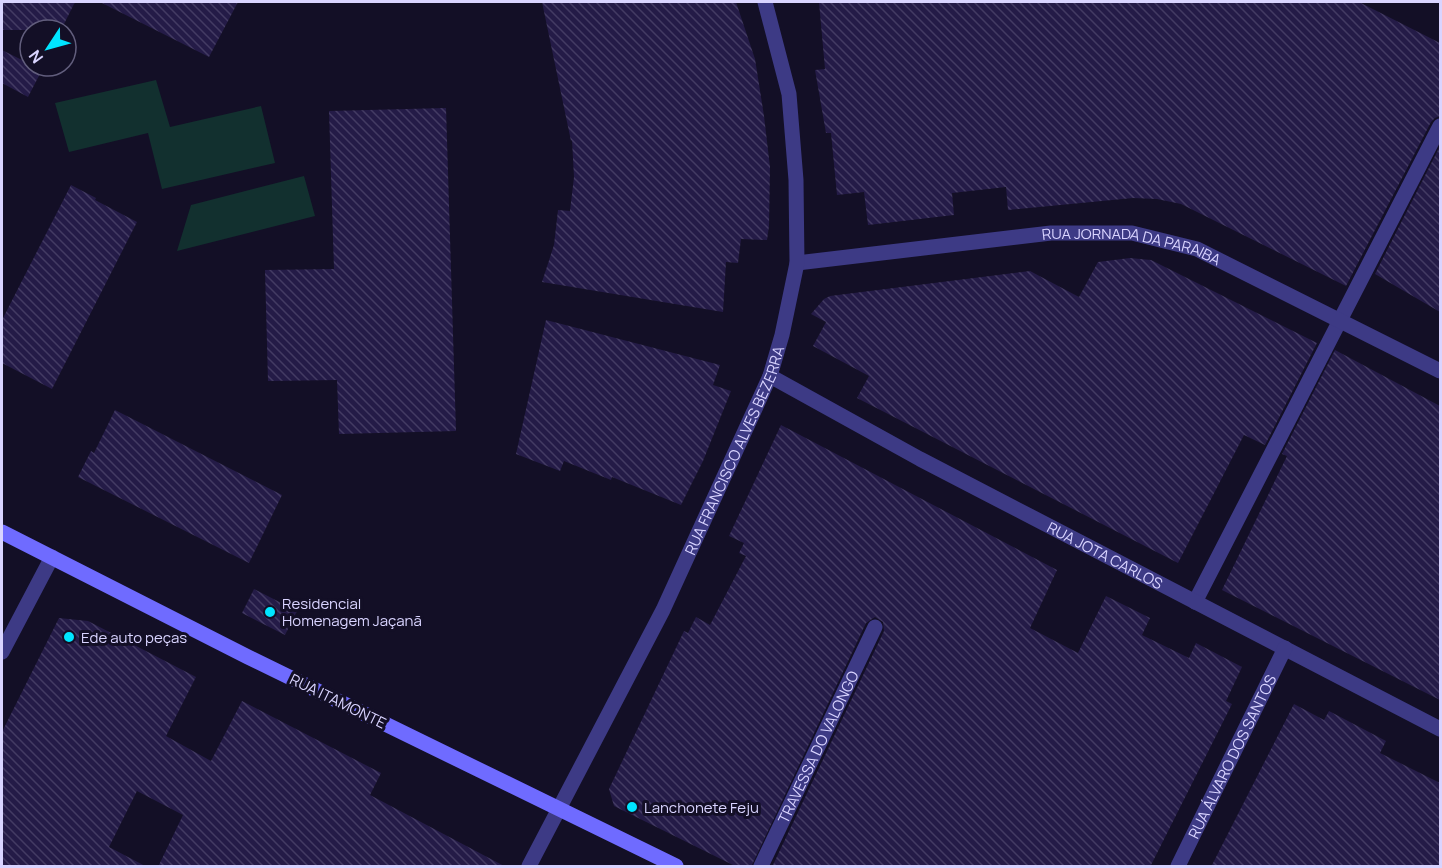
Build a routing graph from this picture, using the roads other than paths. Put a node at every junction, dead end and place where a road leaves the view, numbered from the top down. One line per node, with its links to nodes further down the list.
1 (765, 2): 3 (street, RUA FRANCISCO ALVES BEZERRA)
2 (1440, 126): 4 (street)
3 (796, 263): 4 (street, RUA JORNADA DA PARAIBA); 6 (street, RUA FRANCISCO ALVES BEZERRA)
4 (1339, 319): 5 (street, RUA JORNADA DA PARAIBA); 9 (street)
5 (1440, 370)
6 (770, 376): 9 (street, RUA JOTA CARLOS); 14 (street, RUA FRANCISCO ALVES BEZERRA)
7 (2, 532): 8 (street, RUA ITAMONTE)
8 (52, 556): 12 (street); 14 (street, RUA ITAMONTE)
9 (1195, 602): 11 (street, RUA JOTA CARLOS)
10 (875, 627): 17 (street, TRAVESSA DO VALONGO)
11 (1285, 648): 13 (street, RUA JOTA CARLOS); 18 (street, RUA ÁLVARO DOS SANTOS)
12 (2, 652)
13 (1440, 729)
14 (560, 809): 15 (street, RUA FRANCISCO ALVES BEZERRA); 16 (street, RUA ITAMONTE)
15 (529, 867)
16 (676, 867)
17 (761, 867)
18 (1178, 867)

